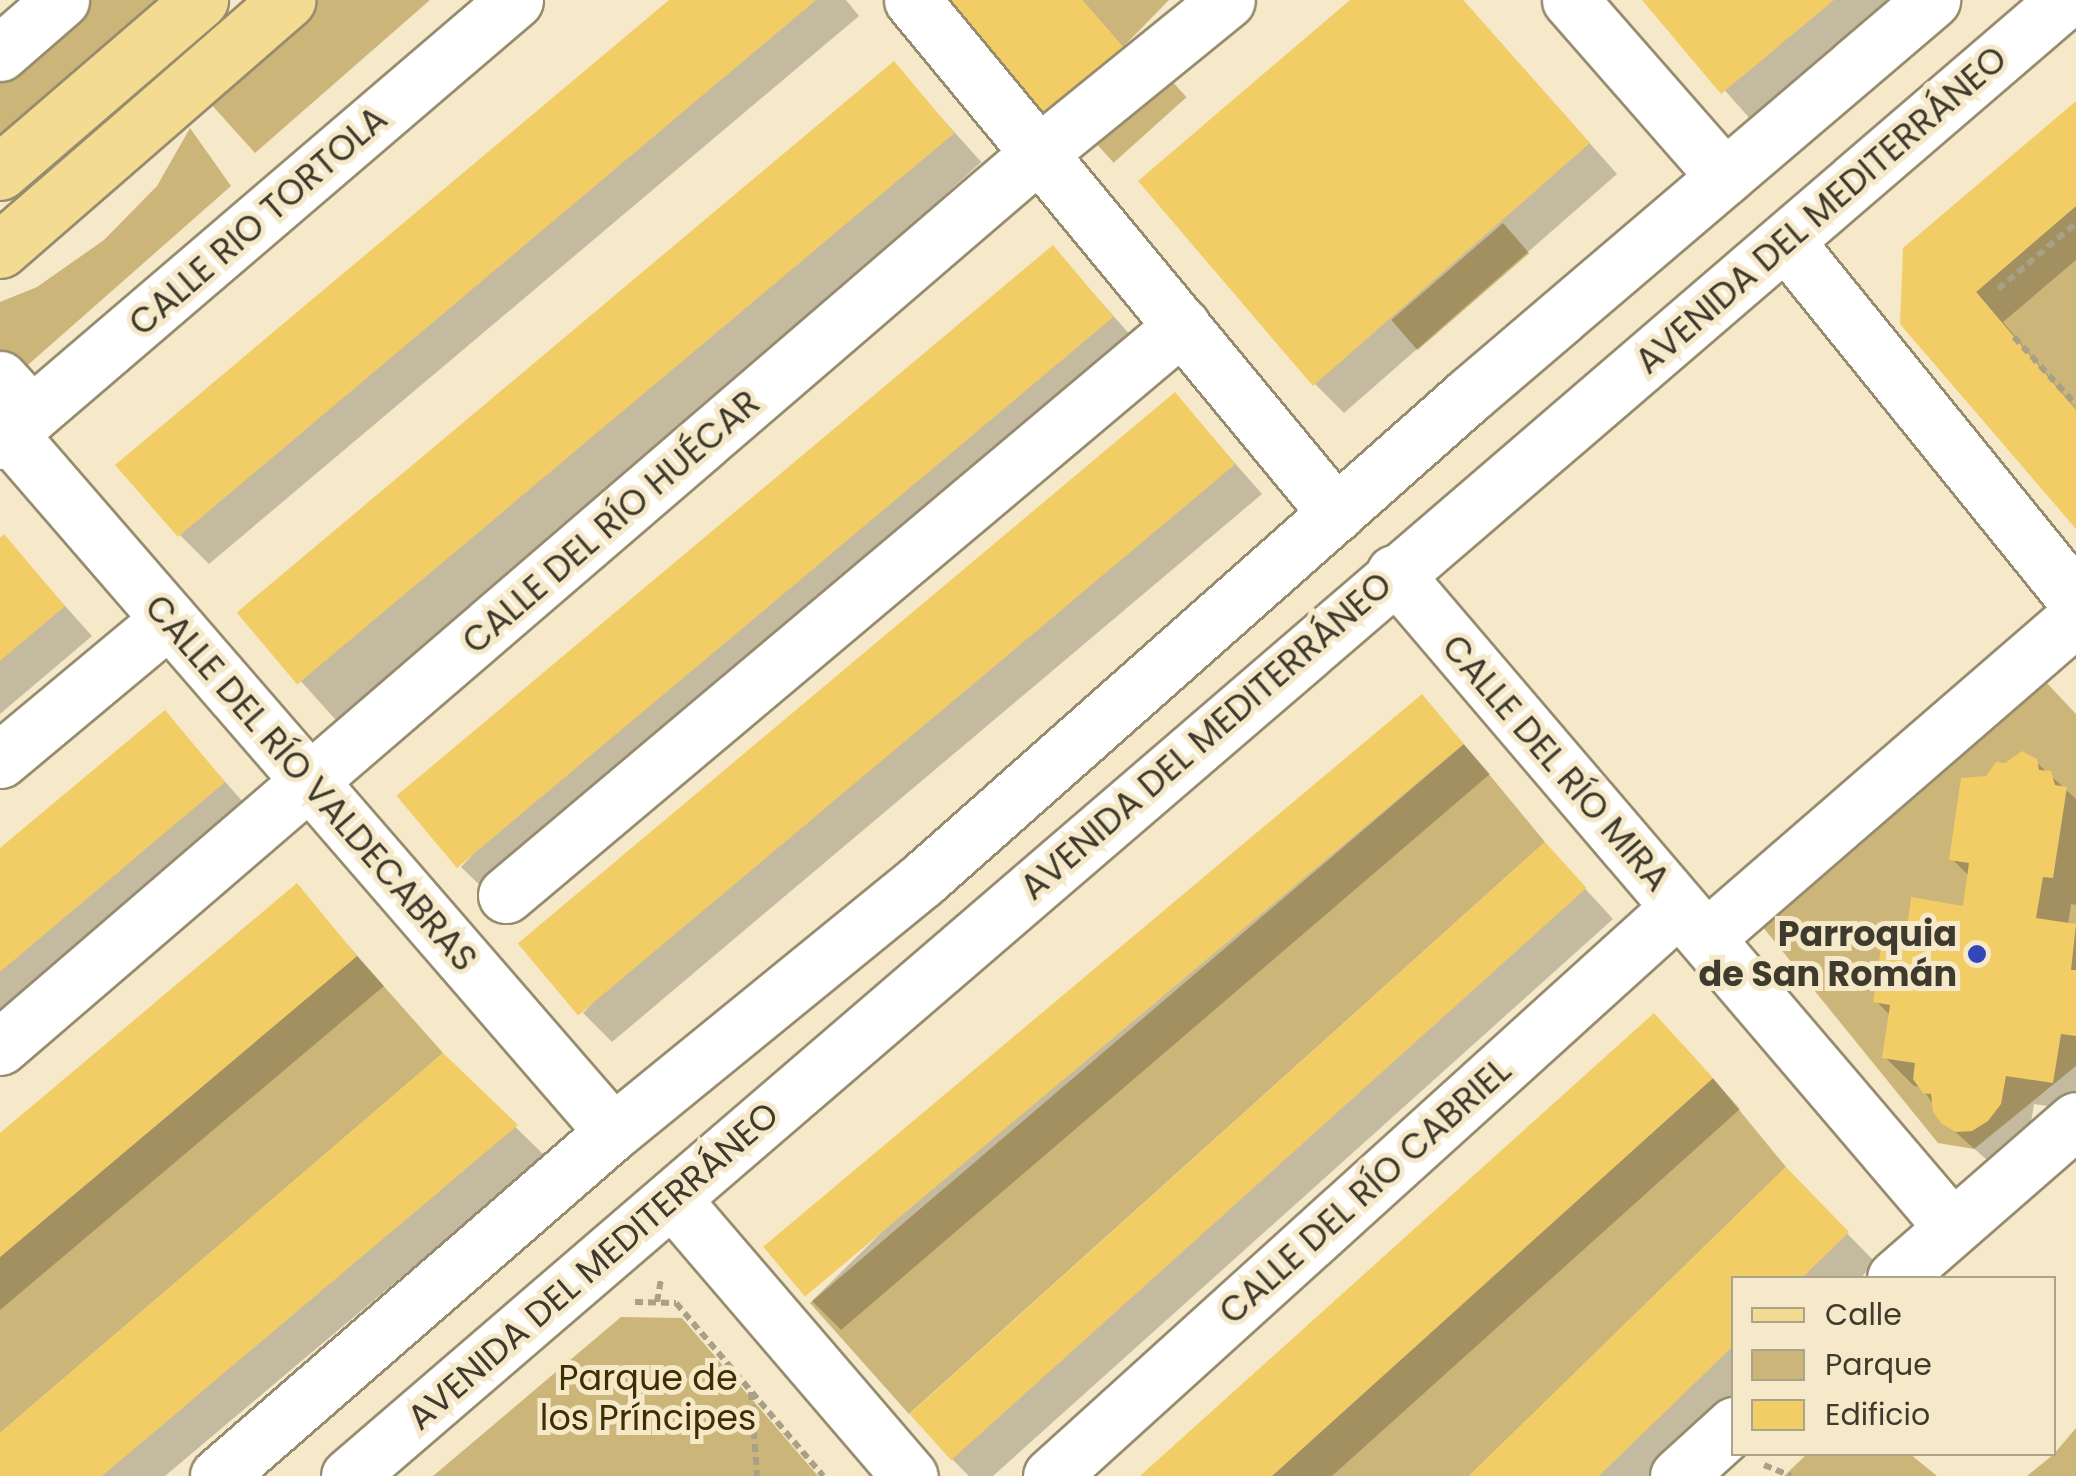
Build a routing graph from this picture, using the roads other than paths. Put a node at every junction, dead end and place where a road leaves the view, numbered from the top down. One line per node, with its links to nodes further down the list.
1 (61, 0): 10 (street)
2 (200, 0): 12 (main road)
3 (288, 0): 15 (main road)
4 (516, 0): 17 (street, CALLE RIO TORTOLA)
5 (912, 0): 11 (street)
6 (1226, 0): 11 (street, CALLE DEL RÍO HUÉCAR)
7 (1570, 0): 13 (street)
8 (1932, 0): 13 (street)
9 (2065, 0): 14 (street, AVENIDA DEL MEDITERRÁNEO)
10 (1, 51)
11 (1040, 154): 16 (street); 24 (street, CALLE DEL RÍO HUÉCAR)
12 (0, 172)
13 (1725, 177): 18 (street)
14 (1786, 243): 19 (street, AVENIDA DEL MEDITERRÁNEO); 20 (street)
15 (0, 250)
16 (1182, 326): 18 (street); 25 (street)
17 (10, 417): 22 (street, CALLE DEL RÍO VALDECABRAS)
18 (1336, 513): 29 (street)
19 (1394, 574): 26 (street, CALLE DEL RÍO MIRA); 30 (street, AVENIDA DEL MEDITERRÁNEO)
20 (2076, 600)
21 (2076, 617): 26 (street, CALLE DEL RÍO CABRIEL)
22 (169, 619): 23 (street); 24 (street, CALLE DEL RÍO VALDECABRAS)
23 (0, 760)
24 (310, 782): 27 (street, CALLE DEL RÍO HUÉCAR); 29 (street, CALLE DEL RÍO VALDECABRAS)
25 (506, 895)
26 (1692, 923): 31 (street, CALLE DEL RÍO MIRA); 37 (street, CALLE DEL RÍO CABRIEL)
27 (0, 1048)
28 (2076, 1120): 31 (street)
29 (613, 1132): 34 (street)
30 (672, 1198): 35 (street, AVENIDA DEL MEDITERRÁNEO); 36 (street)
31 (1952, 1226): 32 (street)
32 (1897, 1276)
33 (1731, 1429): 38 (street)
34 (218, 1476)
35 (350, 1476)
36 (909, 1476)
37 (1052, 1476)
38 (1678, 1476)

